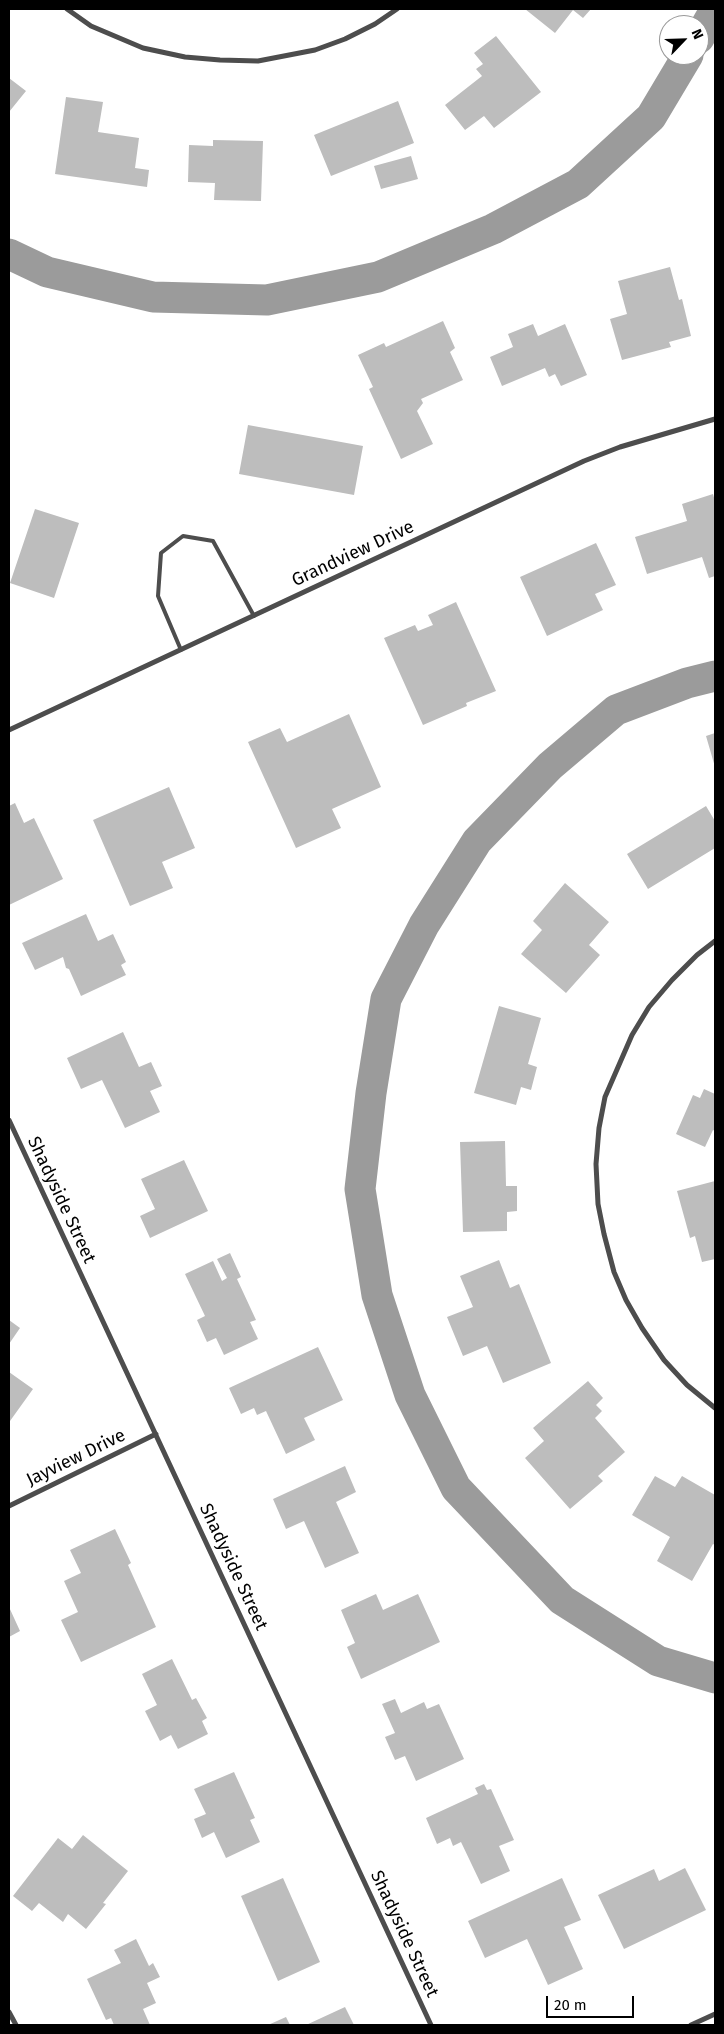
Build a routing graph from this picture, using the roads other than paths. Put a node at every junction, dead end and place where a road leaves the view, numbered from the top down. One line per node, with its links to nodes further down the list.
1 (67, 9): 2 (street)
2 (397, 9)
3 (715, 419): 4 (street, Grandview Drive)
4 (254, 616): 5 (street, Grandview Drive); 5 (lane)
5 (181, 650): 6 (street, Grandview Drive)
6 (9, 730)
7 (715, 941): 9 (street)
8 (9, 1120): 10 (street, Shadyside Street)
9 (715, 1408)
10 (156, 1434): 11 (street, Jayview Drive); 15 (street, Shadyside Street)
11 (9, 1506)
12 (9, 2012): 14 (street)
13 (715, 2014): 16 (street)
14 (16, 2025)
15 (431, 2025)
16 (691, 2025)

